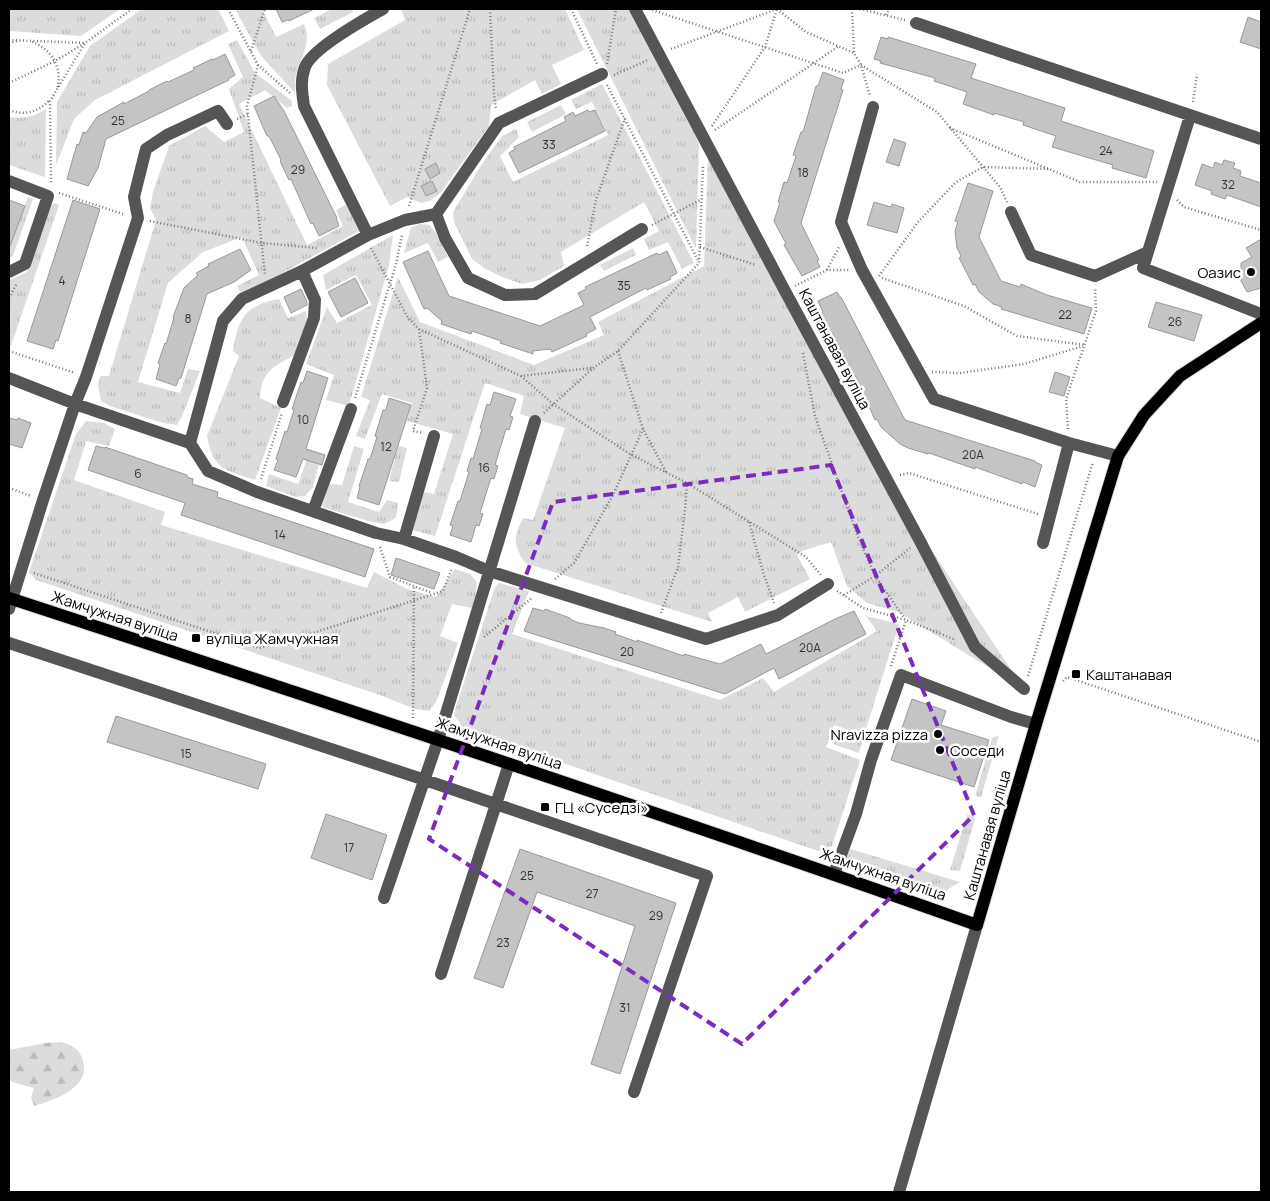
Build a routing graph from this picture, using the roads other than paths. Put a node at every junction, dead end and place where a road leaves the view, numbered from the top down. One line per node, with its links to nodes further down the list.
1 (383, 9): 13 (street)
2 (636, 9): 35 (street, Каштанавая вуліца)
3 (916, 23): 6 (street)
4 (603, 77): 11 (street)
5 (873, 107): 26 (street)
6 (1190, 116): 8 (street); 14 (street)
7 (227, 124): 21 (street)
8 (1261, 139)
9 (9, 181): 16 (street)
10 (1011, 212): 14 (street)
11 (436, 214): 12 (street); 13 (street)
12 (642, 229)
13 (368, 235): 15 (street)
14 (1148, 252): 17 (street)
15 (302, 271): 20 (street); 25 (street)
16 (9, 272)
17 (1261, 314)
18 (1261, 323): 27 (main road, Каштанавая вуліца)
19 (9, 378): 21 (street)
20 (283, 402)
21 (75, 404): 25 (street); 33 (street)
22 (351, 409): 28 (street)
23 (535, 421): 31 (street)
24 (434, 436): 29 (street)
25 (190, 442): 28 (street)
26 (1069, 443): 27 (street); 30 (street)
27 (1118, 456): 36 (main road, Каштанавая вуліца)
28 (314, 511): 29 (street)
29 (404, 540): 31 (street)
30 (1043, 543)
31 (489, 570): 32 (street); 37 (street)
32 (828, 584)
33 (10, 602): 37 (main road, Жамчужная вуліца)
34 (9, 643): 39 (street)
35 (1024, 689)
36 (1036, 724): 41 (street); 43 (main road, Каштанавая вуліца)
37 (438, 740): 38 (main road, Жамчужная вуліца); 39 (street)
38 (509, 764): 40 (street); 41 (main road, Жамчужная вуліца)
39 (425, 780): 40 (street); 42 (street)
40 (496, 804): 44 (street); 45 (street)
41 (834, 874): 43 (main road, Жамчужная вуліца)
42 (384, 898)
43 (977, 925): 46 (street)
44 (441, 974)
45 (634, 1092)
46 (899, 1192)

